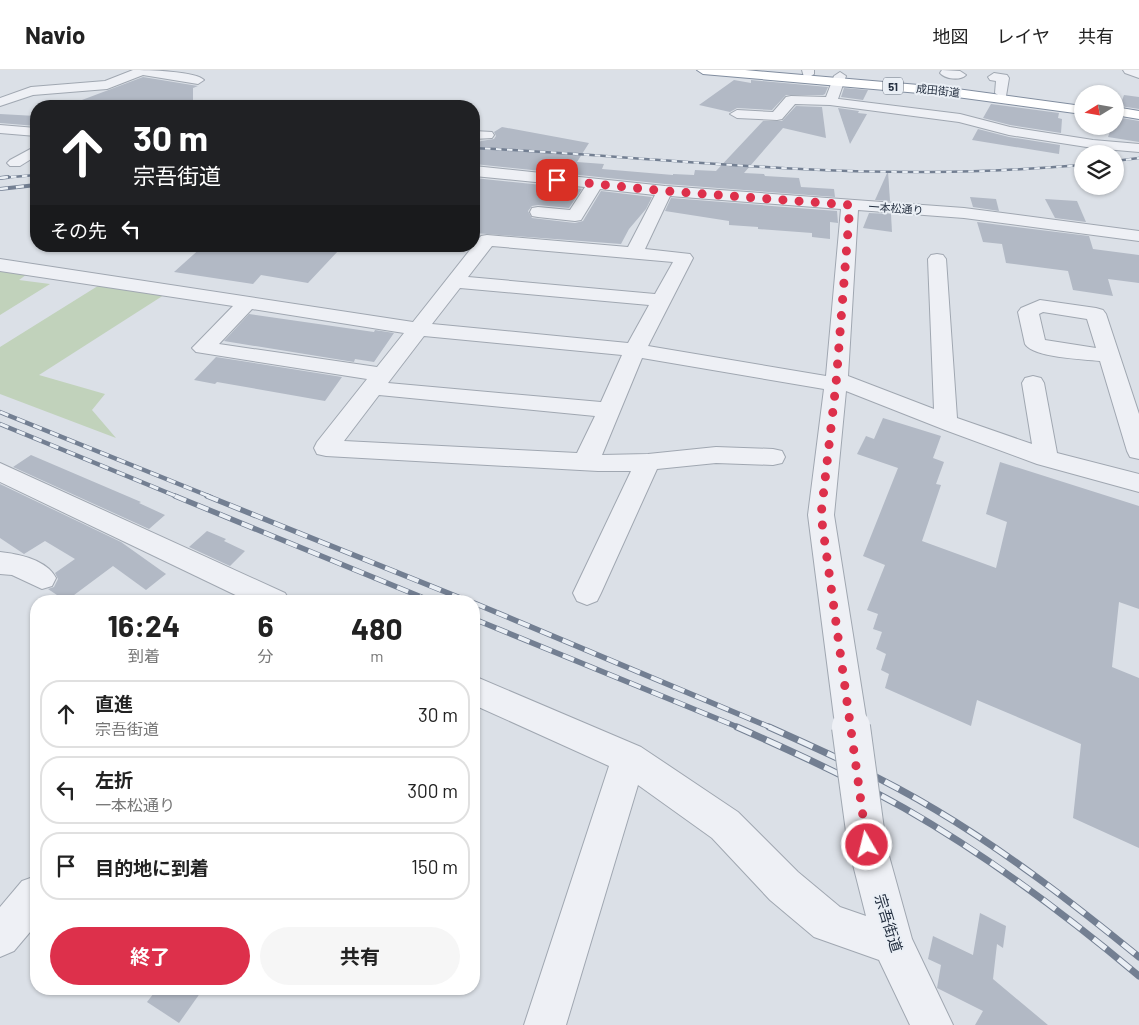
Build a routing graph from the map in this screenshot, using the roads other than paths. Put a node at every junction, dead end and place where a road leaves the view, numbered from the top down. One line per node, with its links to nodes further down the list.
1 (143, 70): 9 (street); 11 (street)
2 (703, 70): 8 (highway, 成田街道 / 51)
3 (762, 70): 4 (highway, 成田街道 / 51)
4 (808, 72): 8 (highway, 成田街道 / 51)
5 (946, 73): 6 (street)
6 (960, 74)
7 (994, 77): 10 (street)
8 (839, 78): 10 (highway, 成田街道 / 51); 12 (street); 14 (highway, 成田街道 / 51)
9 (198, 80)
10 (1001, 93): 13 (highway, 成田街道 / 51)
11 (0, 102)
12 (831, 102): 17 (street); 18 (street); 25 (street)
13 (1074, 104)
14 (1074, 109)
15 (1124, 112): 16 (highway)
16 (1139, 115)
17 (777, 116): 21 (street); 22 (street)
18 (819, 117)
19 (1124, 118): 20 (highway)
20 (1139, 120)
21 (739, 121)
22 (796, 121)
23 (0, 129): 24 (street)
24 (30, 132)
25 (1139, 148)
26 (30, 154): 27 (street)
27 (15, 163)
28 (480, 172): 29 (street, 一本松通り)
29 (595, 184): 30 (street, 一本松通り); 32 (street)
30 (665, 191): 31 (street, 一本松通り); 36 (street)
31 (850, 205): 33 (street, 一本松通り); 46 (street)
32 (538, 212)
33 (1139, 236)
34 (480, 249): 36 (street)
35 (478, 252): 39 (street)
36 (634, 253): 40 (street)
37 (937, 258): 49 (street)
38 (0, 265): 41 (street)
39 (455, 282): 40 (street); 42 (street)
40 (662, 300): 43 (street)
41 (247, 303): 42 (street); 45 (street)
42 (419, 329): 43 (street); 45 (street)
43 (635, 350): 46 (street); 48 (street)
44 (1110, 356): 50 (street)
45 (378, 381): 48 (street); 53 (street)
46 (836, 382): 49 (street); 66 (street, 宗吾街道, bridge)
47 (1033, 383): 52 (street)
48 (609, 410): 53 (street)
49 (946, 422): 52 (street)
50 (1139, 451)
51 (772, 457): 54 (street)
52 (1046, 458): 56 (street)
53 (586, 462): 54 (street)
54 (648, 462): 60 (street)
55 (11, 477): 57 (street); 61 (street)
56 (1139, 483)
57 (0, 496)
58 (0, 563): 59 (street)
59 (42, 578)
60 (587, 593)
61 (262, 595)
62 (480, 693): 63 (street)
63 (629, 758): 66 (street); 67 (street)
64 (30, 902): 65 (street)
65 (0, 937)
66 (892, 945): 68 (street, 宗吾街道)
67 (545, 1025)
68 (932, 1025)

